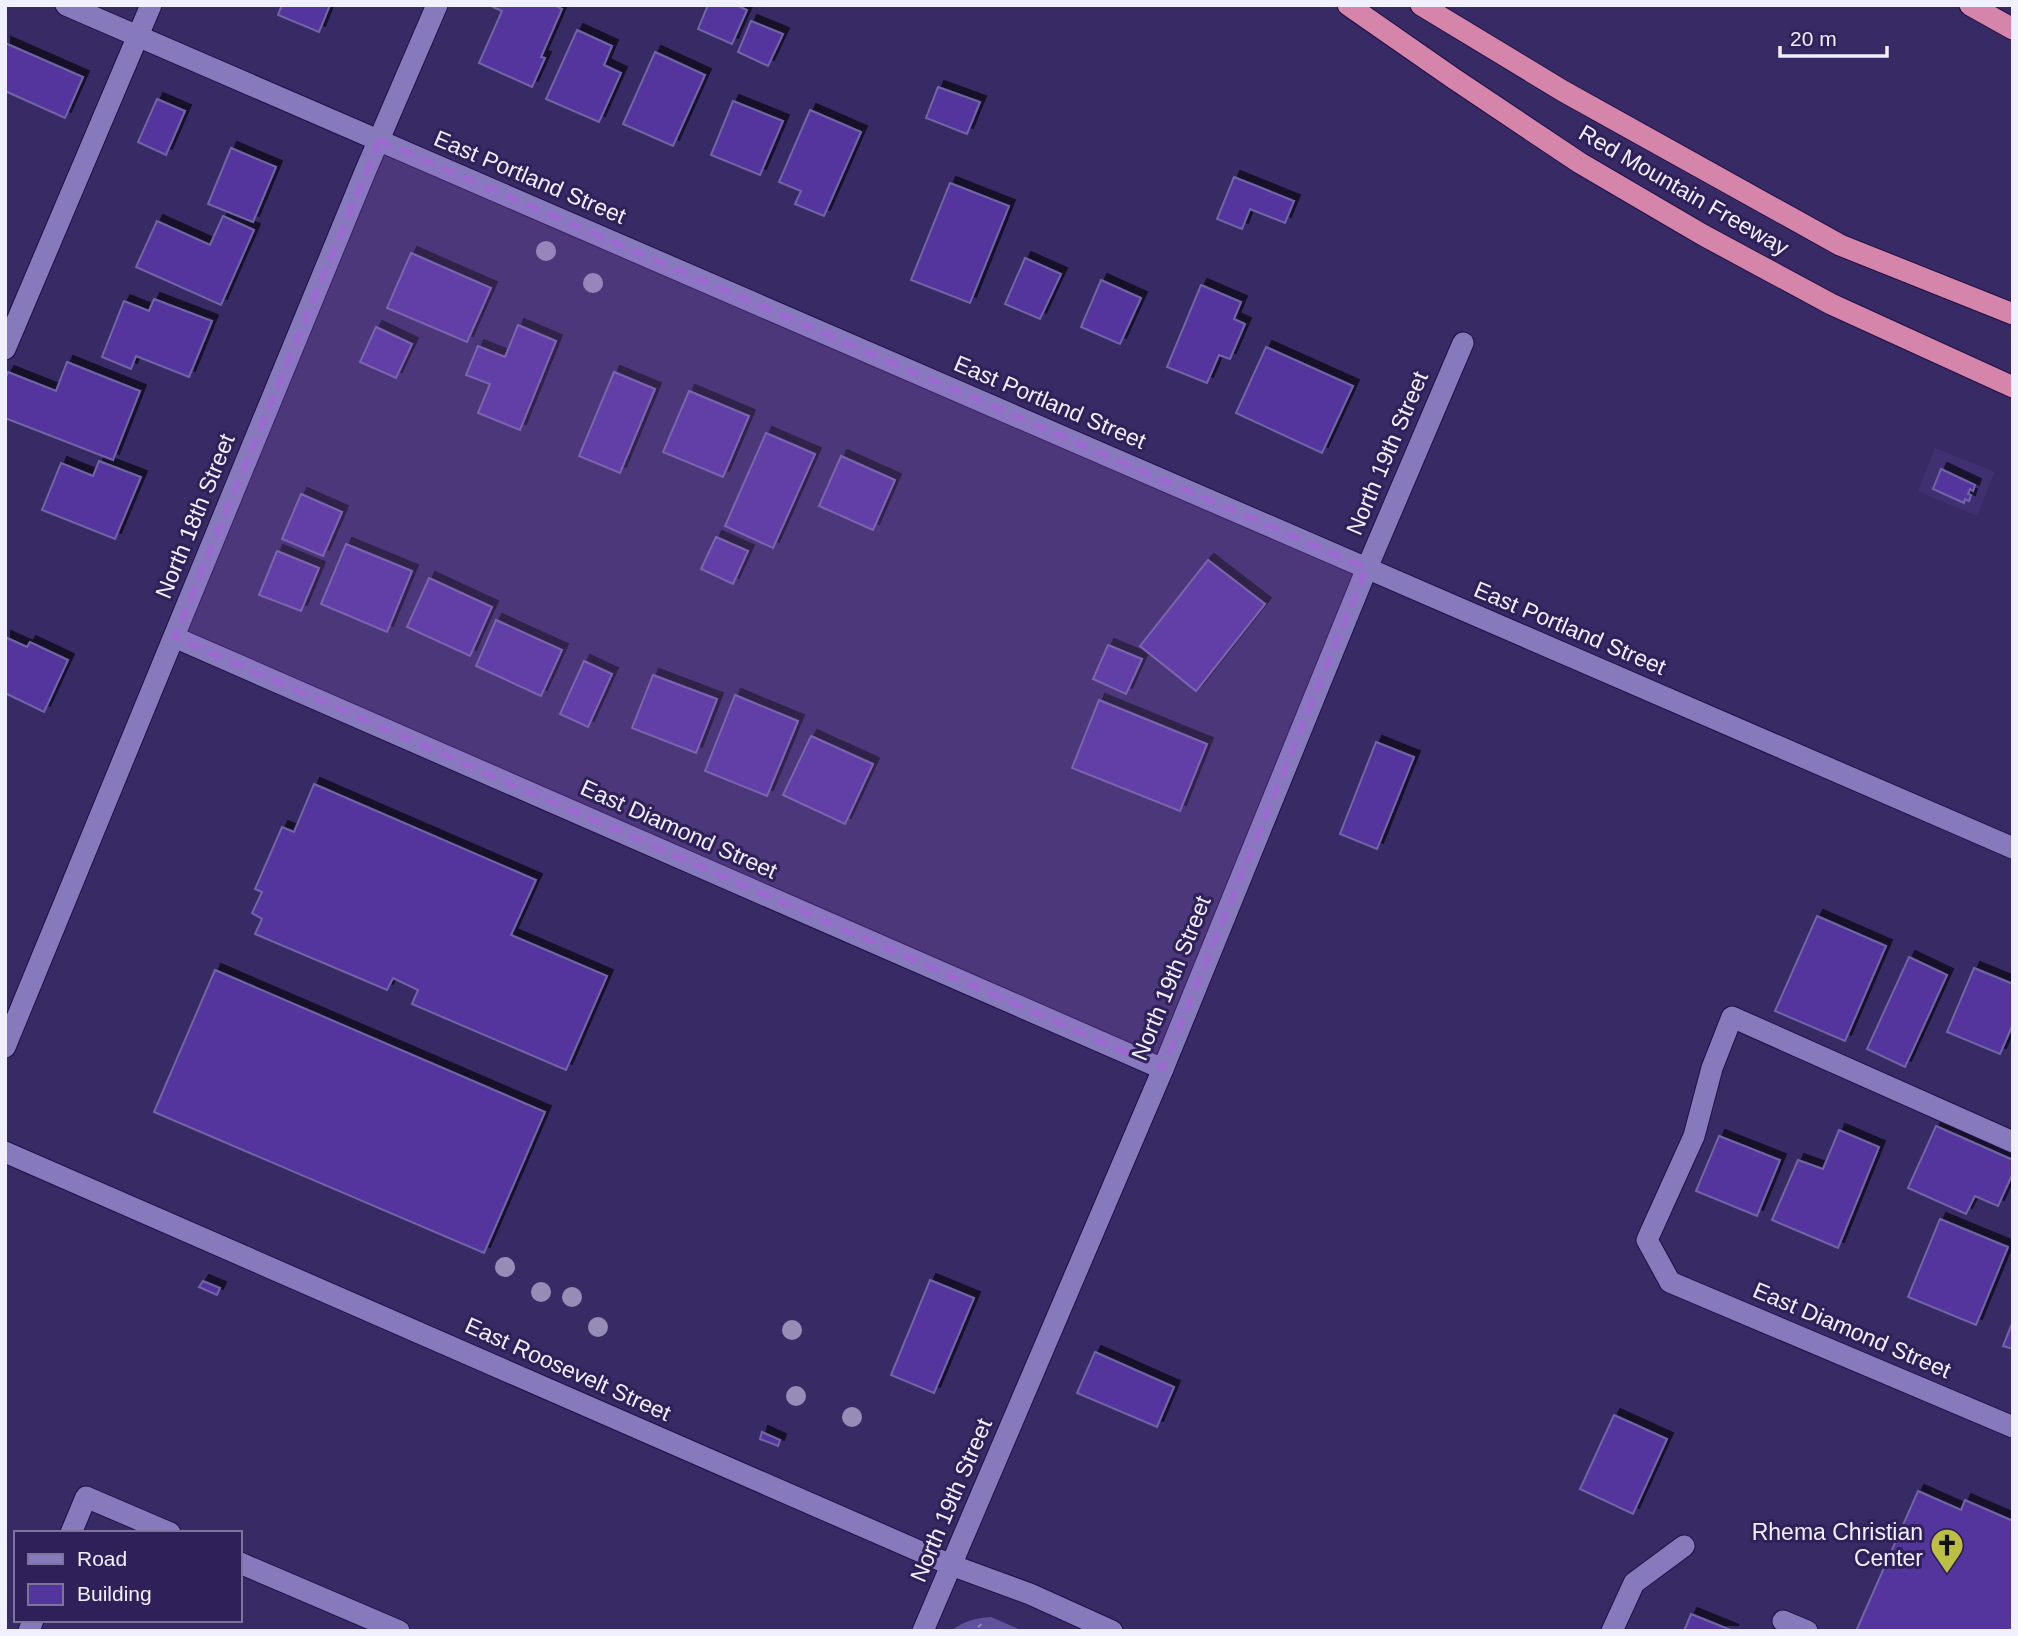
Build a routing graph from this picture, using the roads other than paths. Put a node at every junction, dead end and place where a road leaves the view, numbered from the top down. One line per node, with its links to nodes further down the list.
1 (66, 5): 8 (street, East Portland Street)
2 (151, 5): 8 (street)
3 (437, 5): 9 (street, North 18th Street)
4 (1348, 5): 13 (highway, Red Mountain Freeway)
5 (1421, 5): 10 (highway)
6 (1970, 5): 7 (highway)
7 (2013, 29)
8 (138, 36): 9 (street, East Portland Street); 12 (street)
9 (379, 140): 14 (street, East Portland Street); 15 (street, North 18th Street)
10 (2013, 314)
11 (1463, 344): 14 (street, North 19th Street)
12 (5, 349)
13 (2013, 387)
14 (1367, 568): 16 (street, East Portland Street); 18 (street, North 19th Street)
15 (174, 638): 17 (street, North 18th Street); 18 (street, East Diamond Street)
16 (2013, 848)
17 (5, 1047)
18 (1163, 1069): 26 (street, North 19th Street)
19 (2013, 1142): 21 (street, East Diamond Street)
20 (5, 1152): 26 (street, East Roosevelt Street)
21 (2013, 1427)
22 (72, 1531): 23 (street)
23 (165, 1531)
24 (1684, 1546): 31 (street)
25 (242, 1564): 28 (street)
26 (951, 1565): 29 (street, North 19th Street); 30 (street, East Roosevelt Street)
27 (1783, 1621): 32 (street)
28 (399, 1631)
29 (923, 1631)
30 (1112, 1631)
31 (1612, 1631)
32 (1807, 1631)

